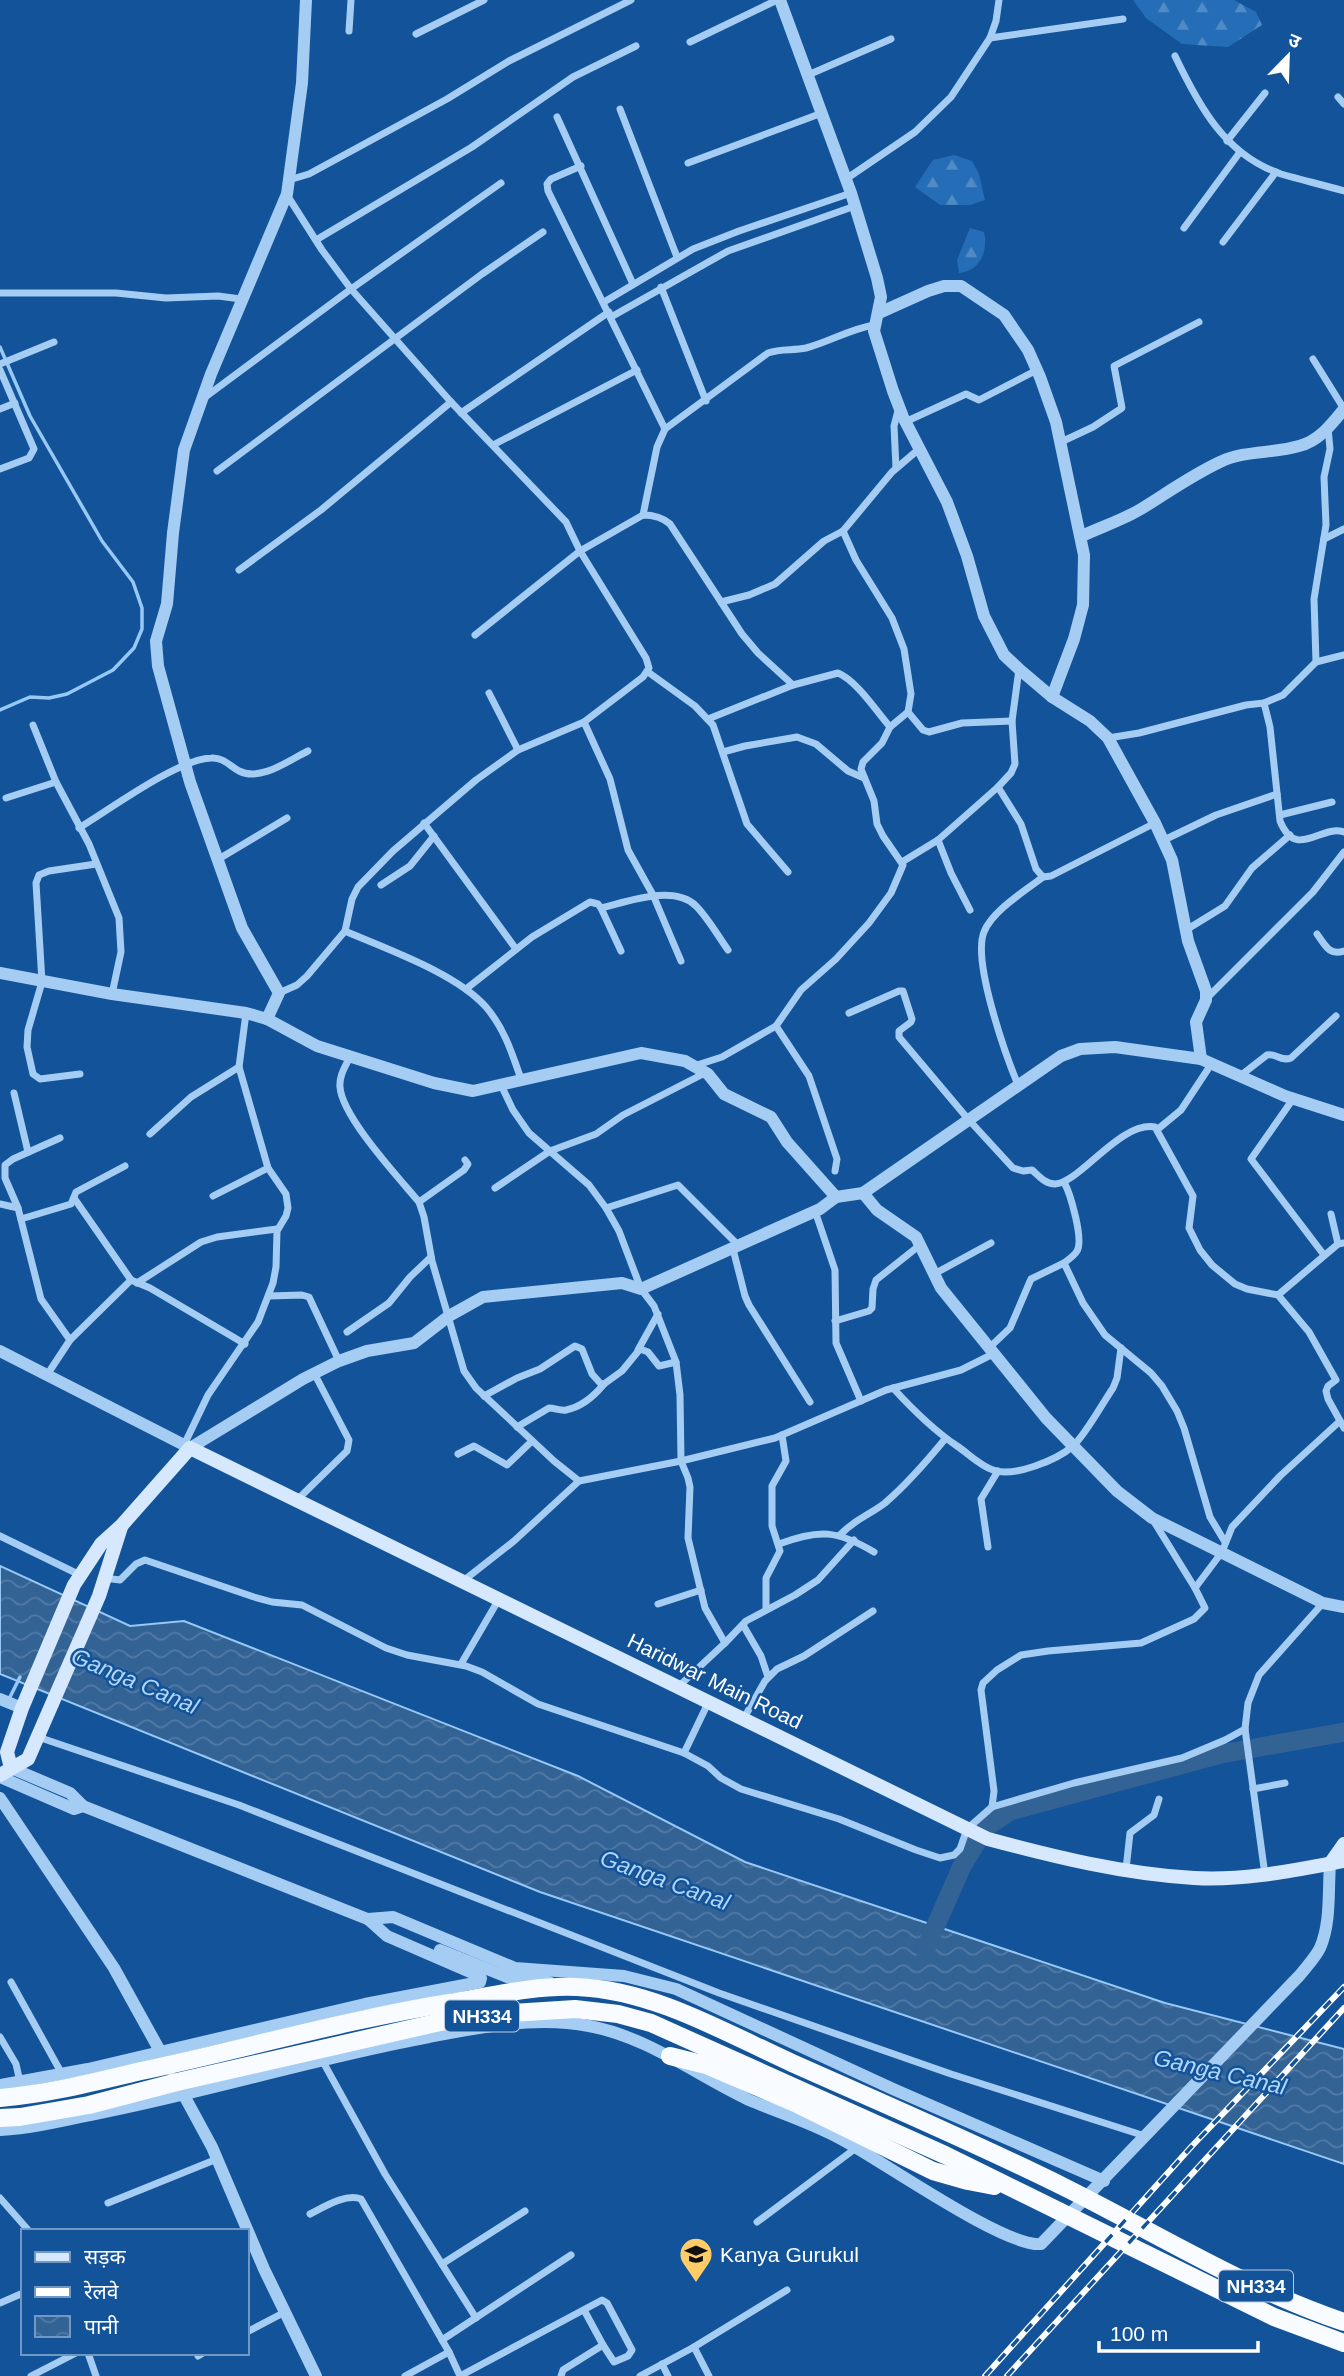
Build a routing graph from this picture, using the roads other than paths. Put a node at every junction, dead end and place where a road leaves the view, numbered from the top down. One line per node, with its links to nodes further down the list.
1 (306, 0): 26 (street)
2 (351, 0): 8 (street)
3 (484, 0): 9 (street)
4 (631, 0): 26 (street)
5 (778, 0): 12 (street); 15 (street)
6 (999, 0): 10 (street)
7 (1122, 19): 10 (street)
8 (349, 31)
9 (416, 34)
10 (990, 38): 25 (street)
11 (891, 40): 15 (street)
12 (690, 43)
13 (636, 46): 33 (street)
14 (1175, 56): 20 (street)
15 (808, 75): 18 (street)
16 (1265, 93): 20 (street)
17 (620, 109): 35 (street)
18 (821, 113): 22 (street); 25 (street)
19 (558, 117): 23 (street)
20 (1227, 141): 21 (street)
21 (1240, 152): 24 (street); 31 (street)
22 (688, 163)
23 (581, 166): 36 (street); 41 (street)
24 (1276, 172): 28 (street); 34 (street)
25 (846, 179): 30 (street)
26 (289, 180): 29 (street)
27 (501, 183): 38 (street)
28 (1344, 191)
29 (287, 194): 33 (street); 40 (street)
30 (853, 200): 35 (street); 37 (street); 43 (street)
31 (1184, 228)
32 (544, 232): 45 (street)
33 (316, 240): 38 (street)
34 (1223, 243)
35 (677, 257): 36 (street)
36 (633, 284): 41 (street)
37 (661, 287): 42 (street); 52 (street)
38 (351, 289): 45 (street); 51 (street)
39 (0, 293): 40 (street)
40 (241, 299): 51 (street)
41 (604, 302): 42 (street)
42 (610, 314): 49 (street); 58 (street)
43 (876, 319): 50 (street); 52 (street); 55 (street)
44 (1199, 322): 62 (street)
45 (396, 338): 53 (street); 67 (street)
46 (54, 342): 48 (street)
47 (1313, 359): 57 (street)
48 (3, 365): 54 (street)
49 (637, 370): 61 (street); 63 (street)
50 (1037, 370): 59 (street); 62 (street)
51 (201, 400): 95 (street)
52 (706, 401): 61 (street)
53 (451, 402): 58 (street); 74 (street)
54 (15, 403): 56 (street); 66 (street)
55 (899, 407): 59 (street); 65 (street)
56 (0, 409)
57 (1344, 409): 60 (street)
58 (461, 413): 63 (street)
59 (905, 422): 64 (street)
60 (1328, 428): 71 (street); 72 (street)
61 (665, 429): 68 (street)
62 (1060, 442): 71 (street)
63 (492, 444): 73 (street)
64 (919, 449): 65 (street); 79 (street)
65 (896, 468): 70 (street)
66 (0, 469)
67 (217, 471)
68 (643, 516): 73 (street); 75 (street)
69 (1344, 528): 72 (street)
70 (843, 531): 75 (street); 85 (street)
71 (1082, 536): 83 (street)
72 (1324, 538): 78 (street)
73 (580, 551): 76 (street); 80 (street)
74 (239, 570)
75 (721, 602): 81 (street)
76 (475, 635)
77 (1344, 654): 78 (street)
78 (1316, 662): 84 (street)
79 (1019, 670): 83 (street); 87 (street)
80 (648, 672): 86 (street); 88 (street)
81 (793, 685): 86 (street); 90 (street)
82 (489, 693): 92 (street)
83 (1052, 697): 91 (street)
84 (1264, 703): 91 (street); 99 (street)
85 (908, 712): 87 (street); 90 (street)
86 (708, 719): 94 (street)
87 (1012, 721): 98 (street)
88 (584, 722): 92 (street); 119 (street)
89 (33, 725): 97 (street)
90 (890, 727): 96 (street)
91 (1108, 738): 105 (street)
92 (517, 750): 104 (street)
93 (308, 751): 95 (street)
94 (723, 752): 96 (street); 116 (street)
95 (186, 766): 106 (street); 113 (street)
96 (864, 778): 114 (street)
97 (56, 782): 100 (street); 106 (street)
98 (998, 787): 110 (street); 117 (street)
99 (1277, 794): 102 (street); 111 (street)
100 (6, 798)
101 (1332, 802): 102 (street)
102 (1280, 815): 108 (street)
103 (287, 818): 113 (street)
104 (424, 823): 109 (street); 123 (street)
105 (1155, 823): 111 (street); 117 (street)
106 (79, 828): 115 (street)
107 (1343, 830): 108 (street)
108 (1290, 835): 122 (street)
109 (434, 836): 118 (street); 125 (street)
110 (937, 840): 114 (street); 121 (street)
111 (1164, 840): 122 (street)
112 (1344, 852): 135 (street)
113 (217, 860): 133 (street)
114 (902, 862): 140 (street)
115 (96, 864): 131 (street); 134 (street)
116 (788, 872)
117 (1043, 877): 150 (street)
118 (381, 885)
119 (653, 895): 120 (street); 126 (street); 129 (street)
120 (601, 908): 125 (street); 127 (street)
121 (970, 909)
122 (1186, 930): 135 (street)
123 (345, 931): 132 (street); 133 (street)
124 (1317, 934): 128 (street)
125 (516, 949): 132 (street)
126 (728, 950)
127 (621, 951)
128 (1344, 951)
129 (681, 961)
130 (0, 973): 131 (street)
131 (42, 982): 134 (street); 146 (street)
132 (466, 989): 148 (street)
133 (279, 993): 139 (street)
134 (112, 994): 136 (street)
135 (1206, 1000): 142 (street)
136 (246, 1013): 139 (street); 144 (street)
137 (849, 1013): 154 (street)
138 (1336, 1016): 147 (street)
139 (267, 1019): 141 (street)
140 (776, 1026): 143 (street); 163 (street)
141 (351, 1057): 149 (street); 170 (street)
142 (1206, 1061): 147 (street); 150 (street); 155 (street)
143 (694, 1066): 145 (street); 148 (street)
144 (239, 1068): 156 (street); 162 (street)
145 (706, 1072): 158 (street); 168 (street)
146 (80, 1074)
147 (1240, 1076): 152 (street)
148 (521, 1079): 149 (street)
149 (501, 1084): 158 (street)
150 (1018, 1085): 154 (street)
151 (14, 1093): 159 (street)
152 (1293, 1099): 153 (street); 182 (street)
153 (1344, 1115)
154 (968, 1119): 164 (street); 166 (street)
155 (1157, 1129): 164 (street); 188 (street)
156 (150, 1134)
157 (61, 1138): 159 (street)
158 (550, 1151): 165 (street); 173 (street)
159 (28, 1152): 172 (street)
160 (465, 1160): 170 (street)
161 (125, 1166): 169 (street)
162 (268, 1168): 167 (street); 177 (street)
163 (835, 1171)
164 (1064, 1182): 184 (street)
165 (495, 1188)
166 (863, 1193): 168 (street); 180 (street)
167 (213, 1196)
168 (836, 1197): 174 (street)
169 (74, 1198): 176 (street); 186 (street)
170 (419, 1202): 183 (street)
171 (0, 1204): 172 (street)
172 (18, 1208): 176 (street)
173 (606, 1208): 181 (street); 187 (street)
174 (815, 1211): 181 (street); 192 (street)
175 (1331, 1214): 179 (street)
176 (21, 1219): 194 (street)
177 (277, 1229): 186 (street); 189 (street)
178 (991, 1243): 185 (street)
179 (1341, 1244): 182 (street)
180 (920, 1245): 185 (street); 192 (street)
181 (736, 1248): 187 (street); 209 (street)
182 (1324, 1255): 188 (street)
183 (431, 1257): 191 (street); 193 (street)
184 (1065, 1263): 196 (street); 198 (street)
185 (934, 1274): 198 (street)
186 (134, 1281): 194 (street); 195 (street)
187 (641, 1289): 190 (street); 191 (street)
188 (1278, 1295): 204 (street)
189 (269, 1297): 195 (street); 200 (street)
190 (658, 1314): 197 (street); 201 (street)
191 (449, 1316): 200 (street); 207 (street)
192 (835, 1321): 208 (street)
193 (347, 1332)
194 (70, 1340): 203 (street)
195 (245, 1343): 216 (street)
196 (1121, 1348): 215 (street); 229 (street)
197 (638, 1350): 201 (street); 205 (street)
198 (992, 1350): 206 (street); 215 (street)
199 (0, 1351): 203 (street)
200 (339, 1361): 202 (street)
201 (676, 1362): 218 (street)
202 (314, 1374): 216 (street); 221 (street)
203 (47, 1375): 216 (street)
204 (1340, 1378): 210 (street)
205 (604, 1384): 207 (street); 211 (street)
206 (893, 1388): 208 (street); 213 (street)
207 (484, 1396): 211 (street)
208 (862, 1401): 212 (street)
209 (810, 1402)
210 (1342, 1424): 229 (street)
211 (517, 1427): 214 (street)
212 (782, 1435): 218 (street); 227 (street)
213 (945, 1439): 219 (street); 224 (street)
214 (532, 1441): 217 (street); 220 (street)
215 (1074, 1445): 219 (street); 222 (street)
216 (187, 1447): 221 (main road, Haridwar Main Road); 223 (main road)
217 (458, 1454)
218 (681, 1461): 220 (street); 235 (street)
219 (998, 1471): 228 (street)
220 (579, 1481): 233 (street)
221 (297, 1501): 233 (main road, Haridwar Main Road)
222 (1152, 1518): 229 (street); 234 (street)
223 (122, 1525): 231 (main road); 232 (main road)
224 (841, 1535): 226 (street); 227 (street)
225 (0, 1536): 232 (street)
226 (854, 1540): 230 (street); 240 (street)
227 (779, 1544): 240 (street)
228 (988, 1547)
229 (1223, 1547): 234 (street); 237 (street)
230 (874, 1552)
231 (104, 1578): 244 (street); 252 (main road)
232 (77, 1580): 249 (main road)
233 (463, 1582): 236 (main road, Haridwar Main Road)
234 (1195, 1588): 259 (street)
235 (701, 1590): 238 (street); 243 (street)
236 (499, 1600): 244 (street); 246 (main road, Haridwar Main Road)
237 (1323, 1603): 239 (street); 251 (street)
238 (658, 1604)
239 (1344, 1607)
240 (766, 1609): 242 (street)
241 (873, 1611): 245 (street)
242 (743, 1625): 243 (street); 245 (street)
243 (725, 1643): 246 (street)
244 (461, 1664): 253 (street)
245 (768, 1677): 250 (street)
246 (679, 1686): 248 (main road, Haridwar Main Road)
247 (0, 1699): 249 (street)
248 (709, 1701): 250 (main road, Haridwar Main Road); 253 (street)
249 (23, 1704): 254 (main road)
250 (744, 1718): 260 (main road, Haridwar Main Road)
251 (1245, 1728): 256 (street); 259 (street)
252 (38, 1737): 254 (main road); 279 (street)
253 (684, 1752): 260 (street)
254 (4, 1773): 265 (street)
255 (1285, 1783): 256 (street)
256 (1254, 1789): 264 (street)
257 (0, 1798): 269 (street)
258 (1159, 1799): 263 (street)
259 (992, 1807): 260 (street)
260 (970, 1830): 263 (main road, Haridwar Main Road)
261 (1344, 1844): 262 (main road)
262 (1337, 1863): 264 (main road, Haridwar Main Road); 279 (street)
263 (1126, 1869): 264 (main road, Haridwar Main Road)
264 (1265, 1875)
265 (368, 1919): 267 (street); 269 (street); 282 (street)
266 (11, 1982): 272 (street)
267 (574, 1986): 276 (highway, NH334); 299 (highway, NH334)
268 (0, 2037): 273 (street)
269 (161, 2052): 272 (street); 275 (street)
270 (670, 2056): 271 (street); 280 (street); 283 (highway)
271 (322, 2060): 275 (street); 292 (street)
272 (62, 2074): 273 (street)
273 (20, 2082): 274 (street)
274 (0, 2085)
275 (184, 2095): 278 (street); 281 (street)
276 (0, 2098)
277 (0, 2118): 283 (highway, NH334)
278 (0, 2130)
279 (1148, 2132): 282 (street)
280 (857, 2147): 282 (street); 289 (street)
281 (217, 2159): 285 (street); 297 (street)
282 (1104, 2181)
283 (1018, 2191): 302 (highway, NH334)
284 (0, 2198): 286 (street)
285 (108, 2203)
286 (4, 2209): 290 (street)
287 (525, 2211): 292 (street)
288 (310, 2214): 301 (street)
289 (757, 2222)
290 (27, 2229)
291 (570, 2255): 298 (street)
292 (442, 2264): 298 (street)
293 (787, 2290): 304 (street)
294 (21, 2294): 295 (street)
295 (0, 2303)
296 (584, 2309): 303 (street); 303 (street); 313 (street)
297 (285, 2312): 300 (street); 311 (street)
298 (476, 2318): 301 (street)
299 (1344, 2322)
300 (248, 2331)
301 (442, 2340): 305 (street)
302 (1344, 2343)
303 (603, 2345): 314 (street)
304 (694, 2347): 308 (street); 317 (street)
305 (449, 2352): 312 (street); 313 (street)
306 (72, 2355): 309 (street)
307 (89, 2355): 310 (street)
308 (662, 2364): 315 (street); 316 (street)
309 (31, 2376)
310 (96, 2376)
311 (316, 2376)
312 (405, 2376)
313 (460, 2376)
314 (561, 2376)
315 (640, 2376)
316 (668, 2376)
317 (709, 2376)

